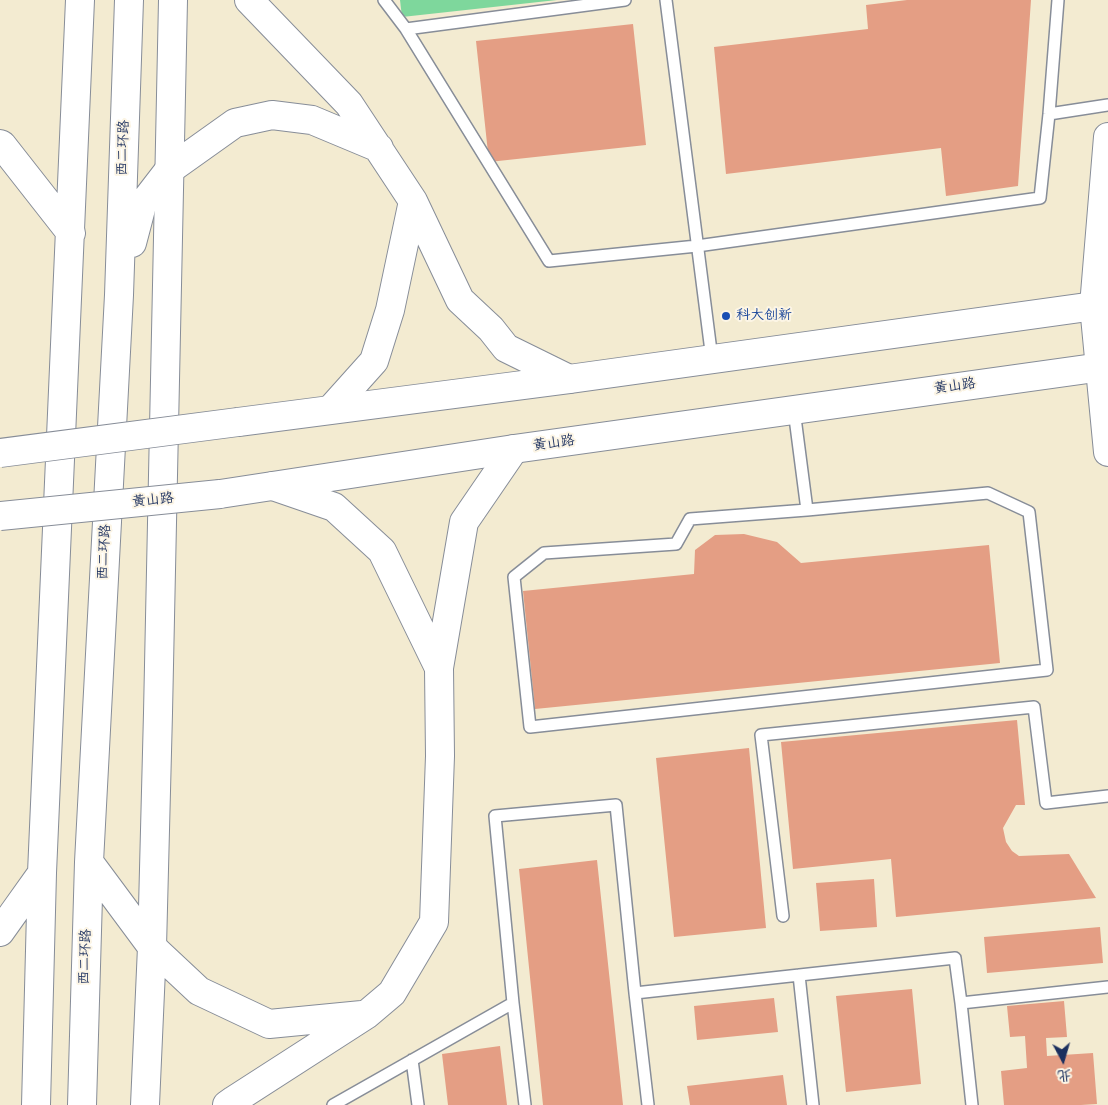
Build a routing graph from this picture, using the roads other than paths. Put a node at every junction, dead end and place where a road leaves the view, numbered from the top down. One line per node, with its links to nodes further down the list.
1 (80, 0): 17 (main road)
2 (129, 0): 19 (main road, 西二环路)
3 (173, 0): 15 (main road)
4 (248, 0): 14 (main road)
5 (384, 0): 9 (lane)
6 (625, 0): 9 (lane)
7 (666, 0): 18 (lane)
8 (1058, 0): 11 (lane)
9 (406, 29): 18 (lane)
10 (1108, 105): 11 (lane)
11 (1049, 114): 18 (lane)
12 (1108, 137): 20 (main road)
13 (0, 144): 17 (main road)
14 (379, 148): 15 (main road); 16 (main road)
15 (169, 170): 19 (main road); 38 (main road)
16 (413, 201): 23 (main road); 24 (main road)
17 (71, 233): 35 (main road)
18 (697, 246): 21 (lane)
19 (119, 295): 34 (main road, 西二环路)
20 (1101, 305): 21 (main road); 22 (main road)
21 (712, 359): 23 (main road)
22 (1104, 366): 25 (main road, 黄山路); 27 (main road)
23 (569, 379): 24 (main road)
24 (331, 409): 28 (main road, bridge)
25 (794, 410): 26 (main road, 黄山路); 30 (lane)
26 (514, 449): 29 (main road, 黄山路); 32 (main road)
27 (1108, 452)
28 (0, 453)
29 (273, 486): 31 (main road, 黄山路, bridge); 32 (main road)
30 (807, 510): 30 (lane)
31 (0, 516)
32 (439, 668): 44 (main road)
33 (1108, 796): 36 (lane)
34 (89, 862): 38 (main road); 47 (main road, 西二环路)
35 (42, 873): 37 (main road); 46 (main road)
36 (783, 916)
37 (0, 932)
38 (152, 947): 44 (main road); 48 (main road)
39 (799, 975): 41 (lane); 43 (lane); 54 (lane)
40 (1108, 987): 43 (lane)
41 (634, 993): 42 (lane); 53 (lane)
42 (513, 1003): 45 (lane); 52 (lane)
43 (961, 1003): 55 (lane)
44 (366, 1015): 49 (main road)
45 (412, 1060): 50 (lane); 51 (lane)
46 (36, 1105)
47 (82, 1105)
48 (144, 1105)
49 (227, 1105)
50 (333, 1105)
51 (418, 1105)
52 (525, 1105)
53 (648, 1105)
54 (813, 1105)
55 (972, 1105)

